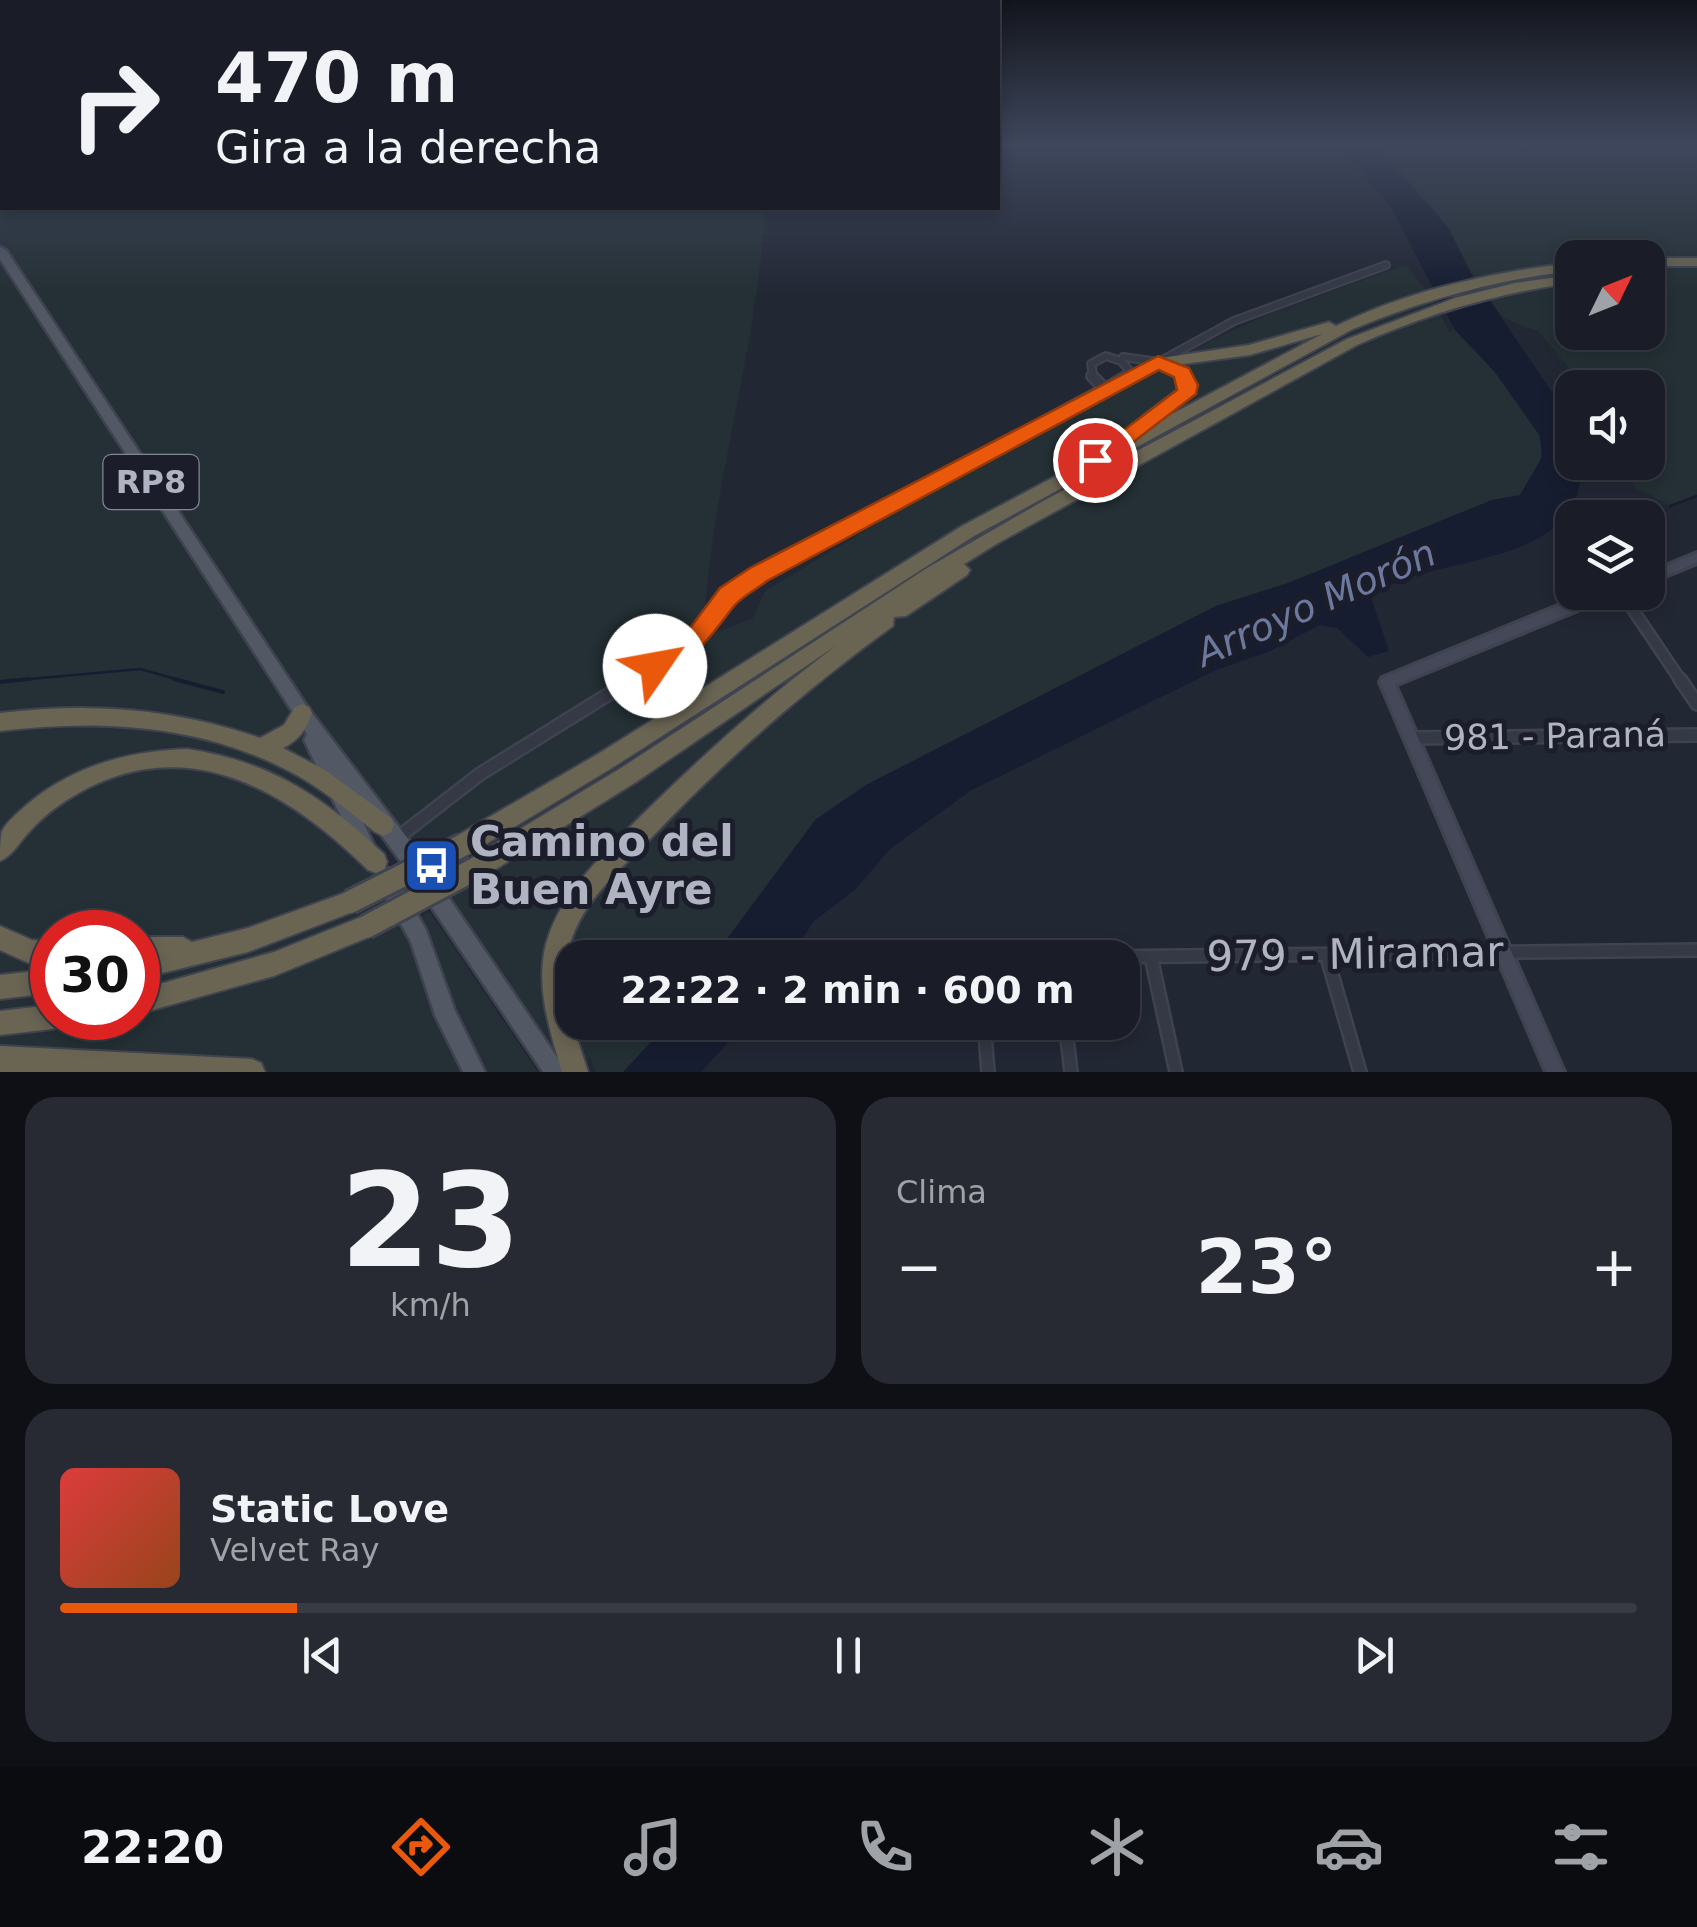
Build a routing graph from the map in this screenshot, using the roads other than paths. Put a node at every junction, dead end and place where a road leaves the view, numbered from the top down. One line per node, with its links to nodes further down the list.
1 (0, 250): 23 (main road, RP8)
2 (1665, 262): 3 (highway)
3 (1697, 262)
4 (1386, 265): 13 (street)
5 (1555, 270): 9 (highway)
6 (1697, 273): 7 (highway)
7 (1665, 274)
8 (1555, 281): 9 (highway)
9 (1483, 287): 10 (highway)
10 (1434, 302): 11 (highway); 17 (highway)
11 (1383, 310): 13 (highway); 16 (highway)
12 (1114, 356): 13 (street); 14 (street); 15 (street)
13 (1158, 362): 14 (street); 16 (highway)
14 (1126, 378): 15 (street)
15 (1106, 390): 29 (street)
16 (1095, 460): 34 (highway, bridge)
17 (1091, 483): 44 (highway, bridge); 53 (highway)
18 (1697, 558): 19 (street)
19 (1665, 571)
20 (1562, 610): 26 (street)
21 (1633, 610): 22 (street)
22 (1697, 704)
23 (302, 714): 27 (highway); 28 (main road, RP8); 29 (main road, RP8)
24 (0, 722): 27 (highway)
25 (1697, 735): 26 (street, 981 - Paraná)
26 (1412, 738): 36 (street)
27 (261, 747): 28 (highway)
28 (333, 786): 29 (highway); 31 (main road, RP8)
29 (390, 832): 52 (main road, RP8)
30 (0, 850): 31 (highway)
31 (376, 862): 51 (main road, RP8)
32 (0, 938): 37 (highway)
33 (160, 949): 34 (highway)
34 (209, 949): 41 (highway)
35 (1697, 950): 36 (street, 979 - Miramar)
36 (1503, 951): 40 (street, 979 - Miramar); 58 (street)
37 (30, 952)
38 (1140, 957): 39 (street, 979 - Miramar)
39 (1151, 957): 40 (street, 979 - Miramar); 56 (street)
40 (1327, 957): 57 (street)
41 (160, 961)
42 (30, 984): 43 (highway)
43 (0, 987)
44 (160, 996)
45 (30, 1020): 46 (highway)
46 (0, 1023)
47 (985, 1040): 54 (street)
48 (1067, 1040): 55 (street)
49 (0, 1059): 50 (highway)
50 (252, 1072)
51 (474, 1072)
52 (556, 1072)
53 (575, 1072)
54 (988, 1072)
55 (1071, 1072)
56 (1176, 1072)
57 (1360, 1072)
58 (1555, 1072)

